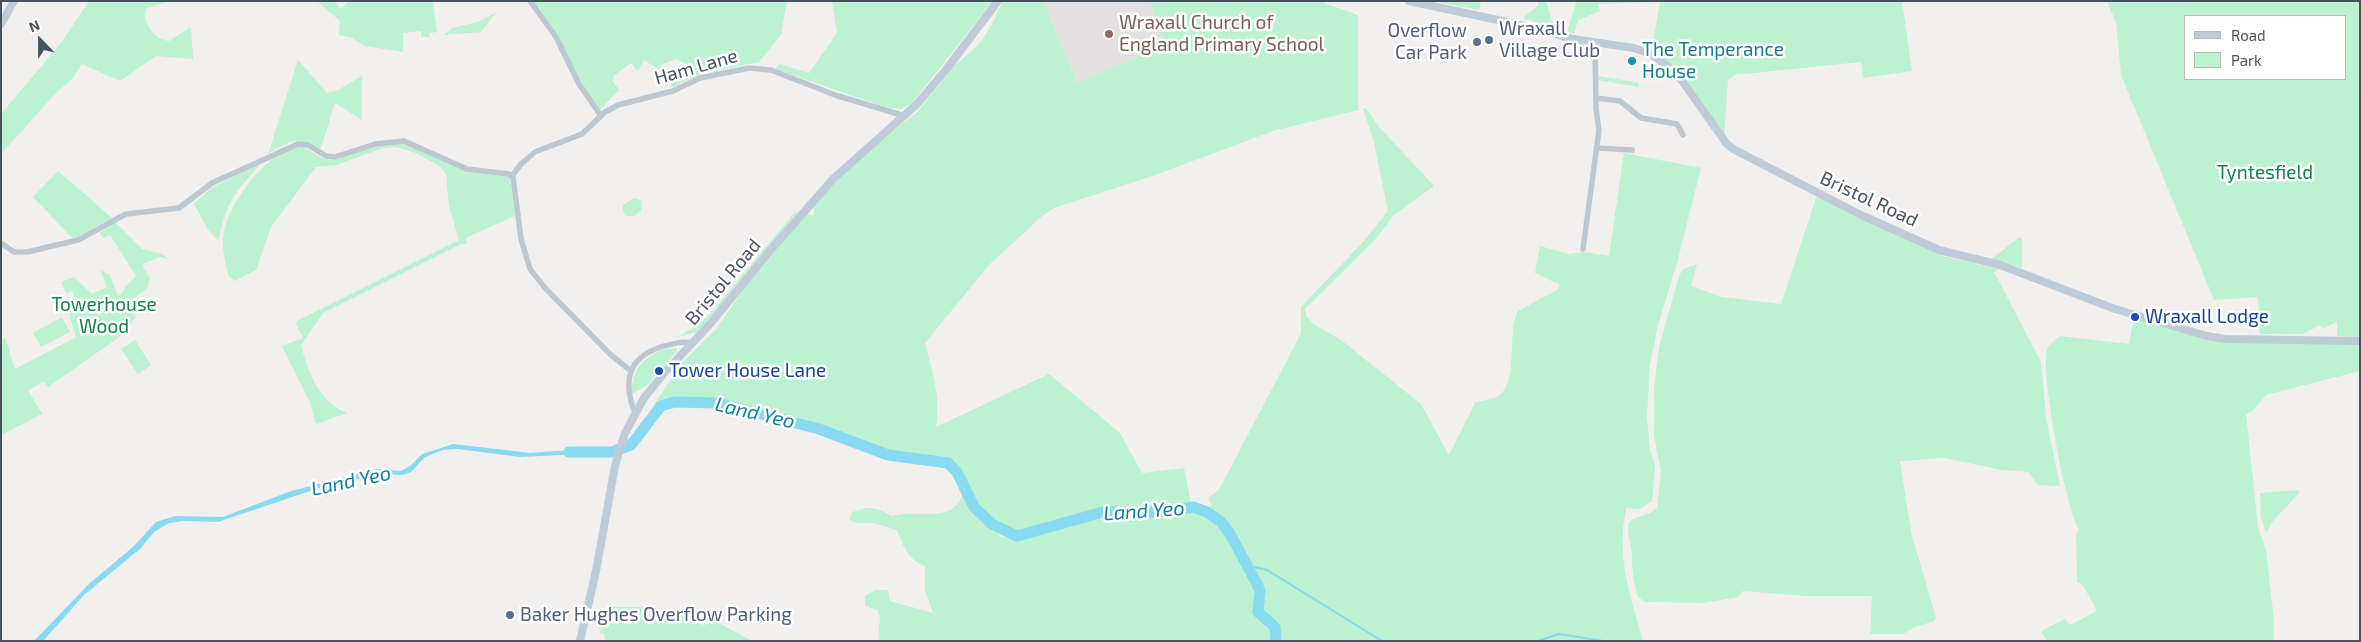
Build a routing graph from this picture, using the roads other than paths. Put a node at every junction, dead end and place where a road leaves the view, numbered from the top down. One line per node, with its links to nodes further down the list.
1 (14, 1): 5 (main road)
2 (530, 1): 8 (street)
3 (998, 1): 9 (main road, Bristol Road)
4 (1408, 1): 6 (main road, Bristol Road)
5 (1, 24)
6 (1595, 44): 7 (street); 18 (main road, Bristol Road)
7 (1596, 98): 10 (street); 11 (street)
8 (600, 116): 9 (street, Ham Lane); 13 (street, Ham Lane)
9 (905, 116): 19 (main road, Bristol Road)
10 (1683, 135)
11 (1597, 148): 12 (street); 14 (street)
12 (1629, 148)
13 (512, 176): 16 (street); 20 (street)
14 (1587, 226): 15 (street); 17 (street)
15 (1594, 227)
16 (1, 243)
17 (1584, 250)
18 (2360, 341)
19 (692, 343): 20 (street); 21 (main road, Bristol Road)
20 (631, 371): 21 (street)
21 (635, 413): 22 (main road, Bristol Road)
22 (580, 641)

